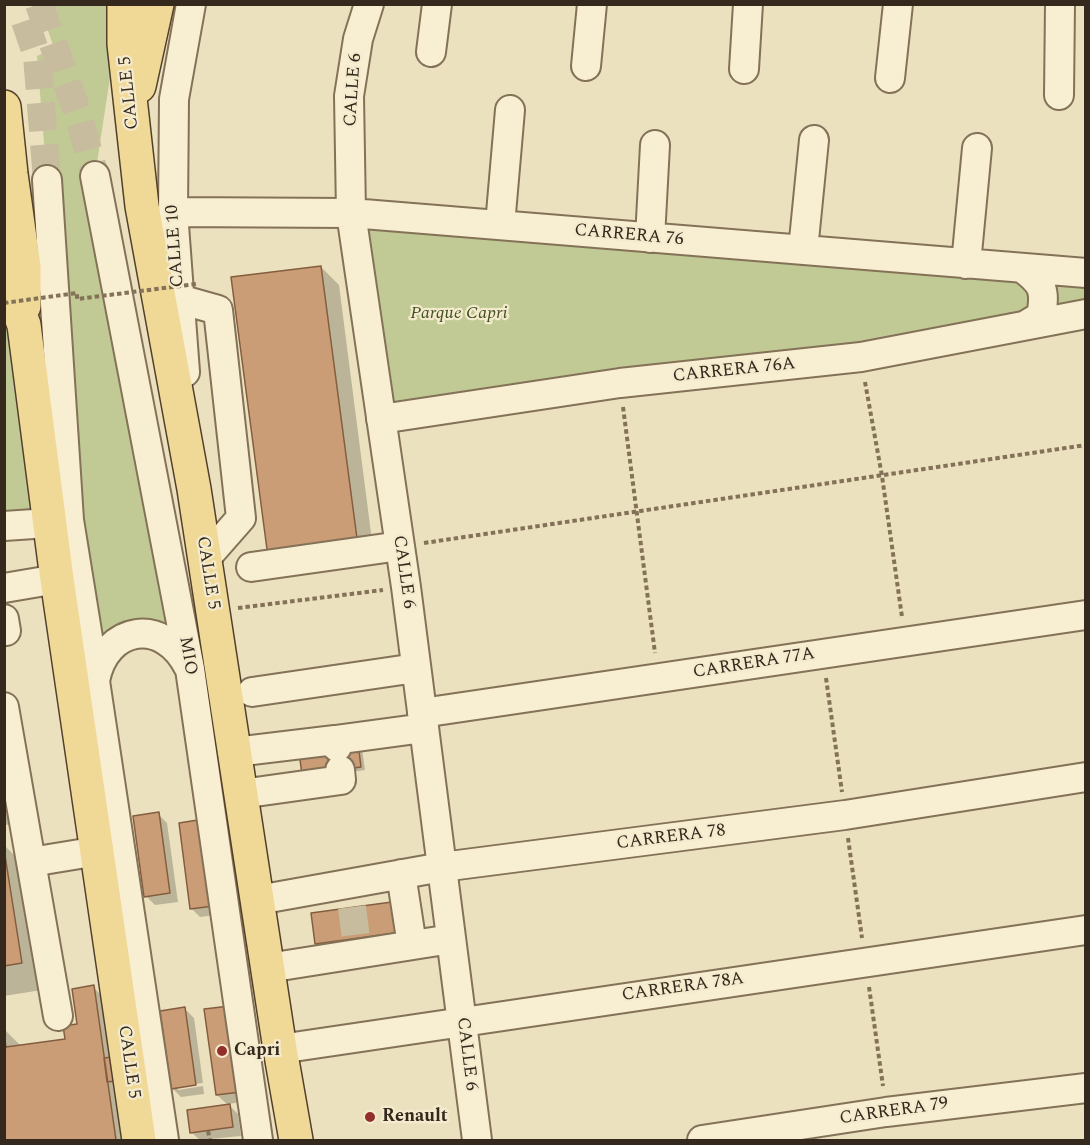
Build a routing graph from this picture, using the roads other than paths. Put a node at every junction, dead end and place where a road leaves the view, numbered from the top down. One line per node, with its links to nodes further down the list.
1 (124, 4): 18 (main road, CALLE 5)
2 (157, 4): 18 (main road)
3 (190, 4): 24 (street, CALLE 10)
4 (369, 4): 25 (street, CALLE 6)
5 (437, 4): 11 (street)
6 (592, 4): 12 (street)
7 (748, 4): 13 (street)
8 (898, 4): 14 (street)
9 (1059, 5): 10 (street); 15 (street)
10 (1086, 7)
11 (431, 52)
12 (586, 66)
13 (744, 69)
14 (890, 78)
15 (1059, 95)
16 (4, 107): 34 (main road)
17 (510, 110): 26 (street)
18 (133, 117): 38 (main road, CALLE 5)
19 (814, 140): 28 (street)
20 (656, 146): 27 (street)
21 (977, 148): 29 (street)
22 (94, 176): 48 (street, MIO)
23 (47, 180): 49 (street)
24 (173, 212): 25 (street, CARRERA 76); 33 (street, CALLE 10)
25 (351, 213): 26 (street, CARRERA 76); 37 (street, CALLE 6)
26 (500, 225): 27 (street, CARRERA 76)
27 (650, 238): 28 (street, CARRERA 76)
28 (803, 250): 29 (street, CARRERA 76)
29 (966, 264): 30 (street, CARRERA 76)
30 (1022, 268): 32 (street, CARRERA 76); 36 (street)
31 (4, 273): 34 (main road, CALLE 5)
32 (1086, 273)
33 (188, 292): 38 (street, CALLE 10); 42 (street)
34 (14, 314): 39 (main road, CALLE 5)
35 (1086, 314): 36 (street, CARRERA 76A)
36 (1026, 325): 37 (street, CARRERA 76A)
37 (381, 419): 41 (street, CALLE 6)
38 (194, 489): 42 (main road, CALLE 5)
39 (49, 523): 40 (street); 44 (main road, CALLE 5)
40 (4, 526)
41 (400, 546): 43 (street); 47 (street, CALLE 6)
42 (205, 559): 53 (main road, CALLE 5)
43 (251, 567)
44 (57, 579): 45 (street); 57 (main road, CALLE 5)
45 (4, 588)
46 (1086, 615): 52 (street, CARRERA 77A)
47 (416, 668): 50 (street); 52 (street, CALLE 6)
48 (190, 669): 49 (street); 72 (street, MIO)
49 (95, 681): 71 (street)
50 (252, 692)
51 (4, 707): 58 (street)
52 (423, 720): 54 (street, CARRERA 77A); 59 (street, CALLE 6)
53 (235, 752): 54 (street, CARRERA 77A); 56 (main road, CALLE 5)
54 (337, 752): 56 (street)
55 (1086, 777): 59 (street, CARRERA 78)
56 (241, 794): 61 (main road, CALLE 5)
57 (98, 851): 58 (street); 70 (main road, CALLE 5)
58 (31, 862): 66 (street)
59 (442, 867): 60 (street, CARRERA 78); 63 (street, CALLE 6)
60 (401, 874): 61 (street, CARRERA 78); 64 (street)
61 (258, 900): 65 (main road, CALLE 5)
62 (1086, 930): 67 (street, CARRERA 78A)
63 (451, 939): 64 (street); 67 (street, CALLE 6)
64 (412, 945): 65 (street)
65 (268, 968): 68 (main road, CALLE 5)
66 (58, 1016)
67 (462, 1021): 68 (street, CARRERA 78A); 74 (street, CALLE 6)
68 (280, 1049): 73 (main road, CALLE 5)
69 (1086, 1088): 75 (street, CARRERA 79)
70 (139, 1140)
71 (164, 1140)
72 (258, 1140)
73 (297, 1140)
74 (477, 1140)
75 (702, 1140)

